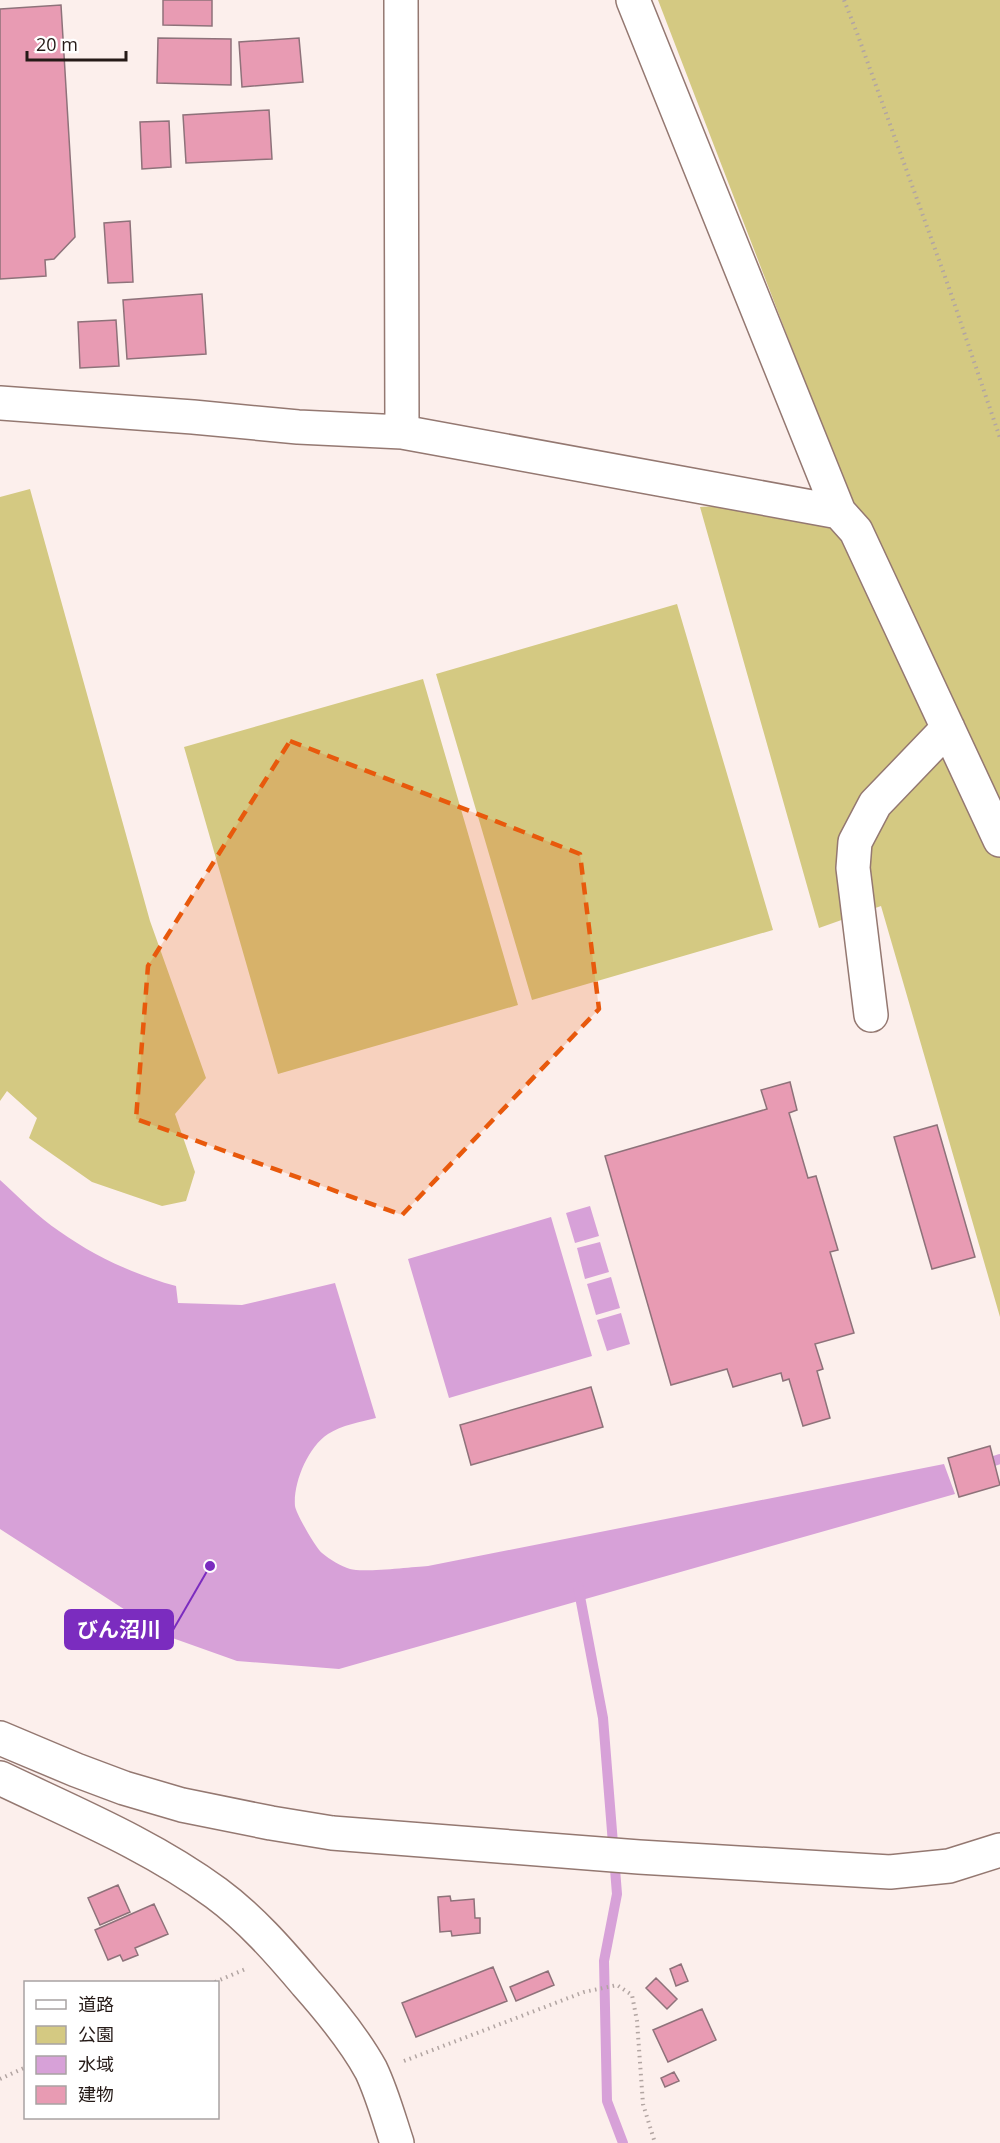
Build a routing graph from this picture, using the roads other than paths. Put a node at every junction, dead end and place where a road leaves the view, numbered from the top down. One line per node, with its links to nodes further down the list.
1 (401, 0): 4 (street)
2 (633, 0): 5 (street)
3 (0, 403): 4 (street)
4 (402, 432): 5 (street)
5 (839, 512): 6 (street)
6 (948, 729): 7 (street); 8 (street)
7 (1000, 840)
8 (871, 1015)
9 (0, 1738): 11 (street)
10 (0, 1778): 12 (street)
11 (1000, 1850)
12 (398, 2143)

